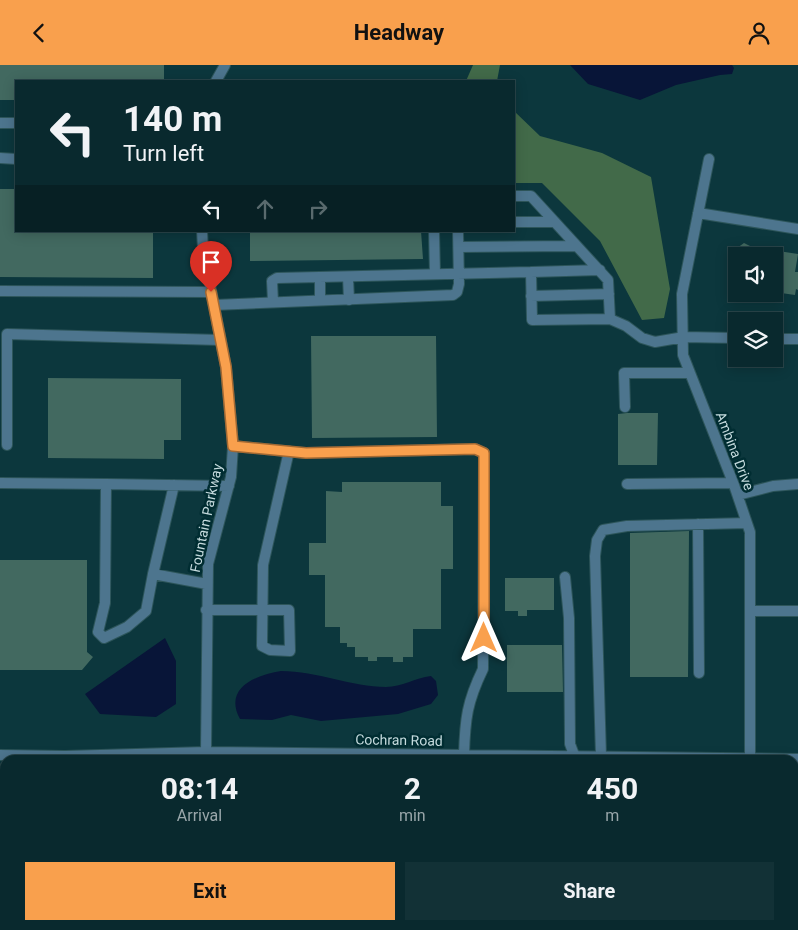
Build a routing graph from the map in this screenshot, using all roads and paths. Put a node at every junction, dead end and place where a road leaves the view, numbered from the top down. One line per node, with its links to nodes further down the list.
1 (225, 65): 2 (street)
2 (217, 80)
3 (0, 123): 4 (street)
4 (15, 123)
5 (0, 158): 6 (street)
6 (15, 159)
7 (709, 159): 9 (street, Ambina Drive)
8 (515, 196): 11 (street)
9 (698, 213): 12 (street); 33 (street, Ambina Drive)
10 (515, 222): 11 (street)
11 (555, 222): 16 (street)
12 (798, 229)
13 (202, 232): 25 (street, Fountain Parkway)
14 (434, 232): 21 (street)
15 (458, 232): 17 (street)
16 (577, 246): 17 (street); 18 (street)
17 (459, 247): 20 (street)
18 (600, 270): 19 (street); 26 (street)
19 (531, 272): 20 (street); 27 (street)
20 (460, 273): 21 (street); 28 (street)
21 (434, 274): 23 (street)
22 (320, 277): 23 (street); 29 (street); 30 (street)
23 (348, 277): 28 (street)
24 (0, 291): 25 (street)
25 (211, 292): 31 (street, Fountain Parkway)
26 (609, 294): 27 (street); 32 (street)
27 (531, 296): 32 (street)
28 (349, 299): 29 (street)
29 (320, 301): 30 (street)
30 (272, 302): 31 (street)
31 (214, 305): 35 (street, Fountain Parkway)
32 (610, 319): 33 (street)
33 (684, 337): 34 (street); 38 (street, Ambina Drive)
34 (728, 338)
35 (220, 339): 40 (street); 41 (street, Fountain Parkway)
36 (783, 339): 37 (street)
37 (798, 339)
38 (690, 373): 39 (street); 44 (street, Ambina Drive)
39 (625, 407)
40 (7, 445)
41 (233, 446): 42 (street); 49 (street, Fountain Parkway)
42 (290, 451): 57 (street); 63 (street)
43 (0, 483): 45 (street)
44 (733, 483): 46 (street); 50 (street, Ambina Drive)
45 (106, 484): 48 (street); 53 (street)
46 (627, 484)
47 (798, 484): 50 (street)
48 (174, 485): 49 (street); 53 (street)
49 (229, 486): 55 (street, Fountain Parkway)
50 (738, 495): 51 (street, Ambina Drive)
51 (747, 523): 52 (street); 58 (street, Ambina Drive)
52 (698, 524): 60 (street); 65 (street)
53 (153, 574): 55 (street)
54 (565, 577): 64 (street)
55 (207, 584): 56 (street, Fountain Parkway)
56 (206, 610): 57 (street); 61 (street, Fountain Parkway)
57 (262, 611): 57 (street)
58 (750, 611): 59 (street); 66 (street, Ambina Drive)
59 (798, 611)
60 (699, 673)
61 (206, 752): 62 (street, Cochran Road); 63 (street, Cochran Road)
62 (136, 755)
63 (464, 755)
64 (575, 755)
65 (601, 755)
66 (750, 755)
67 (0, 858): 68 (street)
68 (0, 873)

